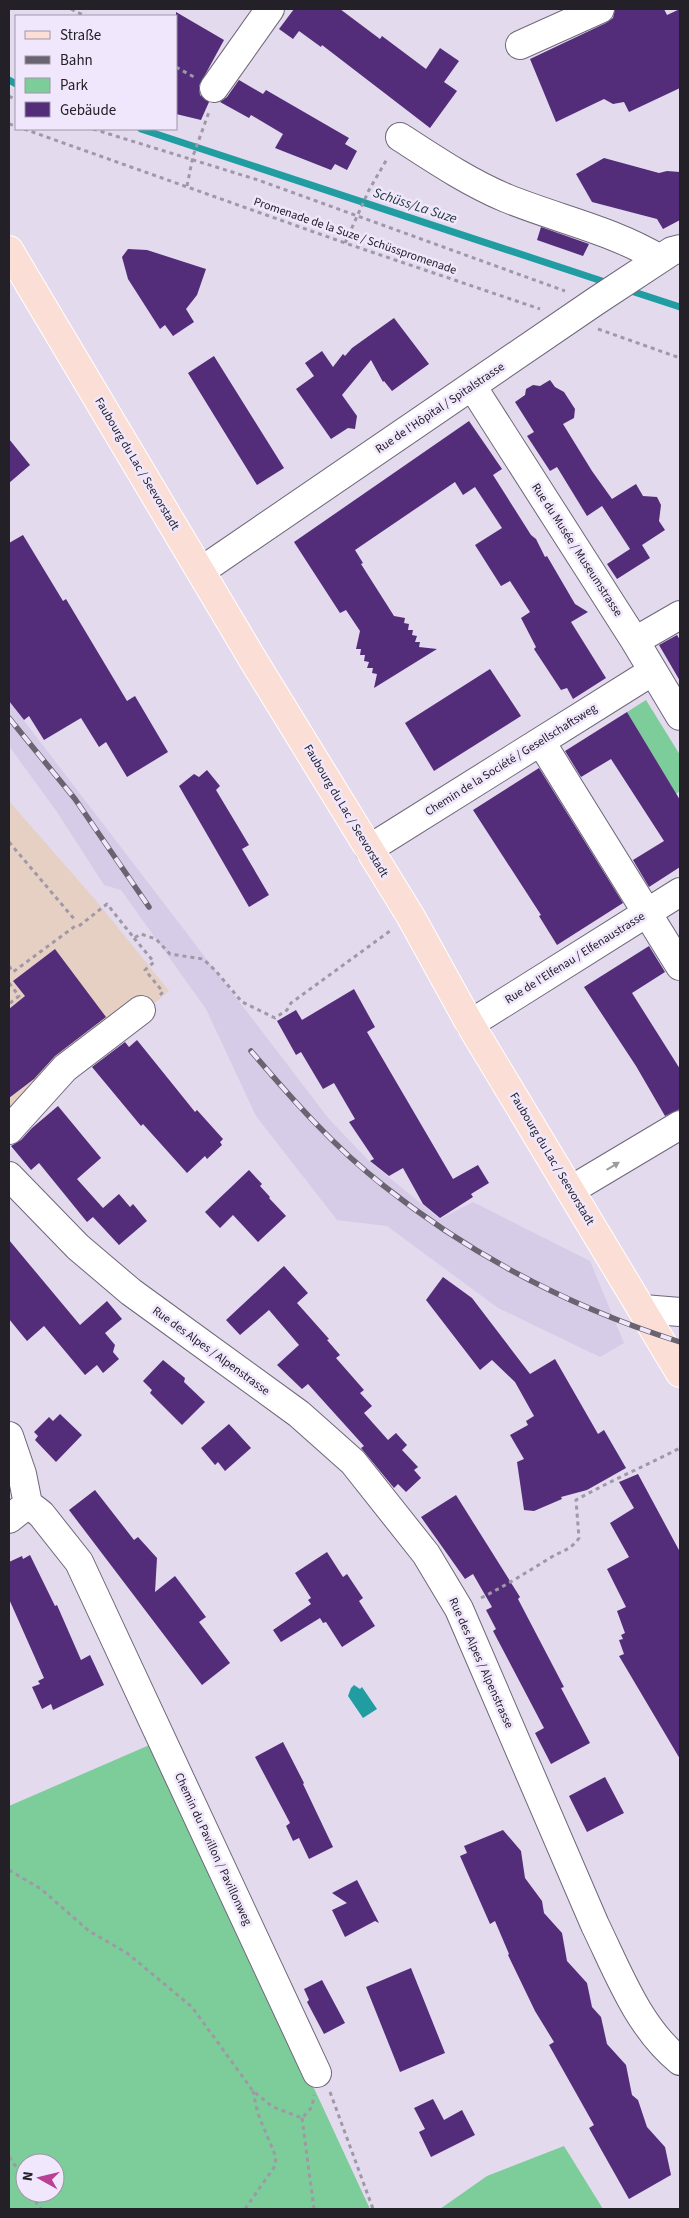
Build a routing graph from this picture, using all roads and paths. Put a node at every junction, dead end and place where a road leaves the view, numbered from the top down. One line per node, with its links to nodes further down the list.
1 (72, 9): 4 (path)
2 (270, 9): 6 (street)
3 (600, 9): 5 (street)
4 (83, 15)
5 (520, 45)
6 (214, 88)
7 (27, 130): 12 (path, Promenade de la Suze / Schüsspromenade)
8 (97, 130): 11 (path)
9 (200, 136): 11 (path)
10 (400, 137): 13 (path); 16 (street)
11 (193, 158): 12 (path); 13 (path)
12 (187, 186): 14 (path, Promenade de la Suze / Schüsspromenade)
13 (359, 213): 14 (path); 17 (path)
14 (345, 243): 17 (path, Promenade de la Suze / Schüsspromenade)
15 (9, 250): 20 (main road, Faubourg du Lac / Seevorstadt)
16 (661, 259): 17 (street, Rue de l'Hôpital / Spitalstrasse)
17 (570, 306): 18 (path, Promenade de la Suze / Schüsspromenade); 19 (street, Rue de l'Hôpital / Spitalstrasse)
18 (680, 358)
19 (472, 386): 20 (street, Rue de l'Hôpital / Spitalstrasse); 22 (street, Rue du Musée / Museumstrasse)
20 (201, 571): 28 (main road, Faubourg du Lac / Seevorstadt)
21 (680, 615): 22 (street)
22 (636, 641): 23 (street, Rue du Musée / Museumstrasse)
23 (653, 671): 24 (street, Rue du Musée / Museumstrasse); 25 (street, Chemin de la Société / Gesellschaftsweg)
24 (680, 716)
25 (541, 742): 28 (street, Chemin de la Société / Gesellschaftsweg); 30 (street)
26 (9, 842): 27 (path)
27 (11, 847): 31 (path)
28 (369, 849): 39 (main road, Faubourg du Lac / Seevorstadt)
29 (680, 892): 30 (street, Rue de l'Elfenau / Elfenaustrasse)
30 (647, 913): 35 (street); 39 (street, Rue de l'Elfenau / Elfenaustrasse)
31 (77, 923): 33 (path); 34 (path)
32 (393, 930): 33 (path)
33 (134, 938): 38 (path)
34 (9, 966)
35 (680, 966)
36 (9, 983): 37 (path)
37 (9, 1004)
38 (141, 1010): 41 (street)
39 (470, 1024): 43 (main road, Faubourg du Lac / Seevorstadt)
40 (680, 1125): 43 (street, one-way to 40)
41 (9, 1130)
42 (9, 1176): 52 (street, Rue des Alpes / Alpenstrasse)
43 (571, 1190): 44 (main road, Faubourg du Lac / Seevorstadt)
44 (643, 1309): 45 (street); 46 (main road, Faubourg du Lac / Seevorstadt)
45 (680, 1312)
46 (680, 1373)
47 (9, 1436): 49 (street)
48 (680, 1448): 50 (path)
49 (18, 1512): 53 (street, Chemin du Pavillon / Pavillonweg)
50 (476, 1600)
51 (9, 1870): 54 (path)
52 (680, 2061)
53 (317, 2072): 55 (path); 58 (path)
54 (253, 2091): 55 (path); 56 (path)
55 (302, 2118): 57 (path)
56 (245, 2209)
57 (314, 2209)
58 (373, 2209)

